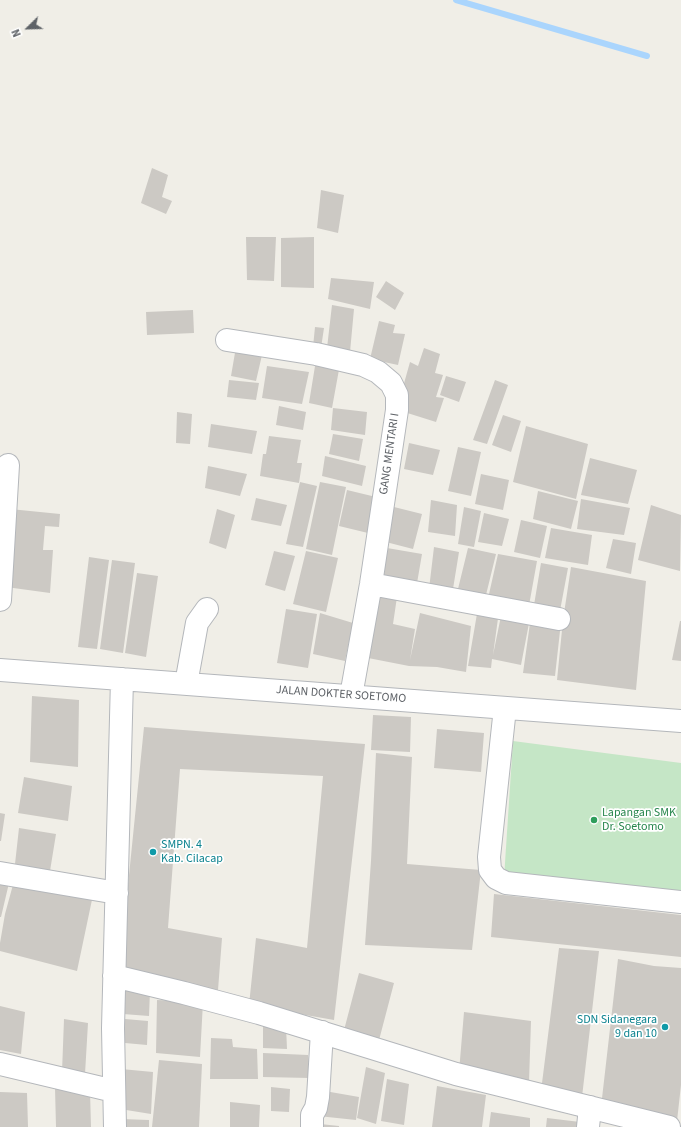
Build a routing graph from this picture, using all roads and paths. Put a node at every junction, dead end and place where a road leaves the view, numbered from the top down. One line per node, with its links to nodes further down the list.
1 (227, 340): 3 (street, GANG MENTARI I)
2 (8, 465): 4 (street)
3 (371, 584): 6 (street); 10 (street, GANG MENTARI I)
4 (0, 600)
5 (207, 609): 9 (street)
6 (559, 619)
7 (0, 670): 8 (street, JALAN DOKTER SOETOMO)
8 (122, 679): 9 (street, JALAN DOKTER SOETOMO); 14 (street)
9 (186, 684): 10 (street, JALAN DOKTER SOETOMO)
10 (351, 696): 11 (street, JALAN DOKTER SOETOMO)
11 (505, 708): 12 (street, JALAN DOKTER SOETOMO); 15 (street)
12 (681, 721)
13 (0, 873): 14 (street)
14 (117, 892): 16 (street)
15 (681, 902)
16 (114, 976): 17 (street); 19 (street)
17 (322, 1032): 20 (street); 22 (street)
18 (0, 1064): 19 (street)
19 (114, 1091): 21 (street)
20 (589, 1117): 23 (street)
21 (115, 1127)
22 (312, 1127)
23 (669, 1127)

